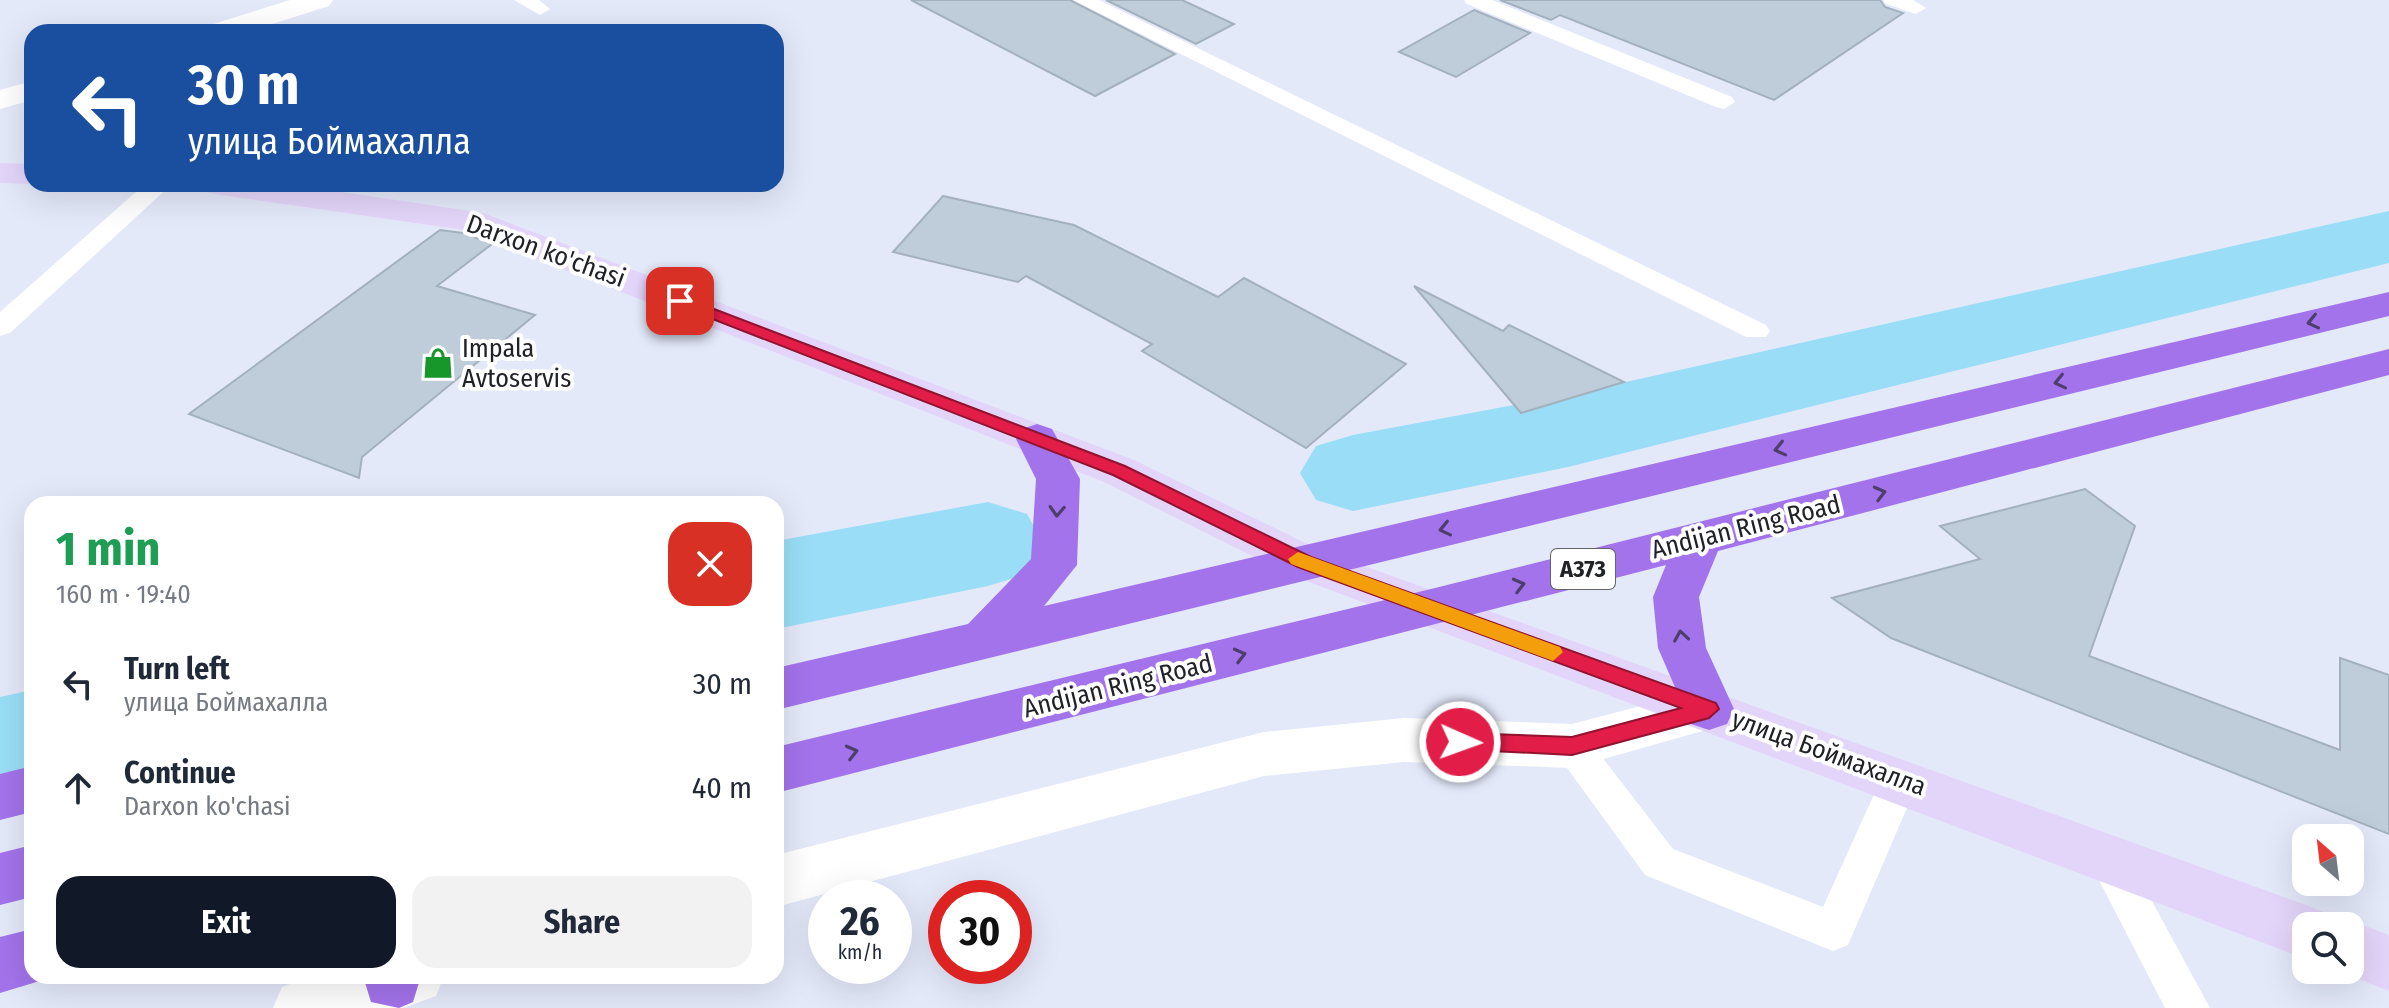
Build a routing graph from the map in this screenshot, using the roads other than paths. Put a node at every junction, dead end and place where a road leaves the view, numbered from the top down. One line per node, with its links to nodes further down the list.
1 (319, 0): 6 (street)
2 (1083, 0): 16 (lane)
3 (1474, 0): 9 (lane)
4 (1893, 0): 5 (lane)
5 (1916, 8)
6 (242, 24)
7 (24, 92): 8 (street)
8 (0, 100)
9 (1724, 102)
10 (0, 173): 11 (main road)
11 (24, 174)
12 (151, 192): 15 (lane)
13 (271, 192): 18 (main road, Darxon ko'chasi)
14 (2389, 304): 20 (highway, one-way to 20)
15 (7, 318)
16 (1756, 331)
17 (2389, 362): 19 (highway, Andijan Ring Road / A373, one-way to 17)
18 (1037, 439): 20 (main road, Darxon ko'chasi); 22 (highway, one-way to 22)
19 (1700, 539): 21 (highway, Andijan Ring Road / A373, one-way to 19); 24 (highway, one-way to 19)
20 (1304, 562): 21 (main road, улица Боймахалла); 22 (highway)
21 (1431, 608): 24 (main road, улица Боймахалла); 26 (highway, Andijan Ring Road / A373, one-way to 21)
22 (983, 639): 23 (highway)
23 (784, 687)
24 (1709, 709): 25 (street); 27 (main road, улица Боймахалла)
25 (1572, 746): 27 (lane); 33 (street)
26 (784, 768)
27 (1900, 780): 30 (main road, улица Боймахалла)
28 (24, 791): 29 (highway)
29 (0, 797)
30 (2107, 857): 34 (main road, улица Боймахалла); 41 (lane)
31 (24, 873): 32 (highway)
32 (0, 879)
33 (784, 879)
34 (2292, 927)
35 (2364, 953): 37 (main road)
36 (24, 959): 38 (highway)
37 (2389, 963)
38 (0, 965)
39 (381, 984): 40 (street)
40 (303, 1008)
41 (2188, 1008)

